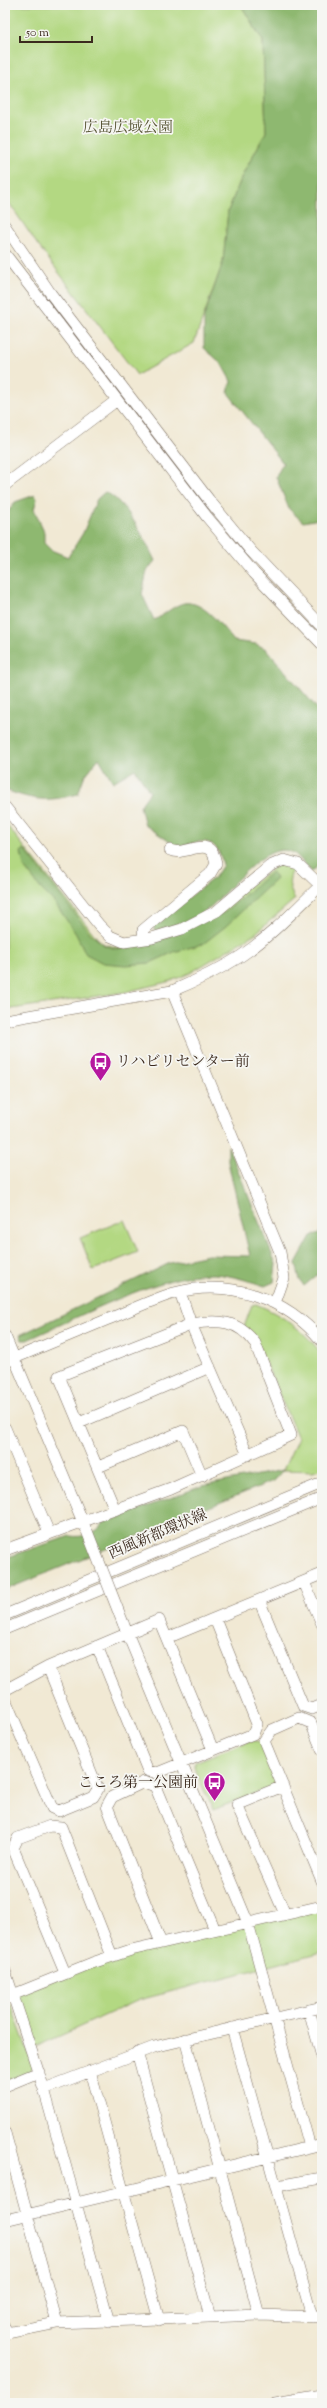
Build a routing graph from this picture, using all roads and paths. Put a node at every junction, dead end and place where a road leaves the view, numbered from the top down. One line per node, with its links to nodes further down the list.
1 (5, 226): 5 (street)
2 (5, 254): 3 (street)
3 (117, 400): 4 (street); 6 (street)
4 (5, 485)
5 (322, 626)
6 (322, 644)
7 (5, 808): 10 (street)
8 (170, 850): 10 (street)
9 (321, 885): 10 (street); 11 (street)
10 (144, 940)
11 (172, 990): 12 (street); 14 (street)
12 (5, 1020)
13 (180, 1292): 14 (street); 15 (street); 18 (street)
14 (275, 1303): 17 (street)
15 (191, 1324): 19 (street); 20 (street); 22 (street)
16 (5, 1336): 18 (street)
17 (322, 1341)
18 (10, 1360): 28 (street)
19 (210, 1367): 20 (street); 22 (street)
20 (79, 1423): 23 (street)
21 (5, 1428): 29 (street)
22 (248, 1455): 24 (street)
23 (98, 1467): 24 (street); 27 (street)
24 (202, 1476): 27 (street)
25 (322, 1483): 34 (street, 西風新都環状線)
26 (322, 1498): 38 (street, 西風新都環状線)
27 (115, 1510): 28 (street)
28 (85, 1527): 29 (street); 37 (street, bridge)
29 (49, 1533): 30 (street)
30 (5, 1550)
31 (322, 1574): 32 (street)
32 (304, 1582): 33 (street); 36 (street)
33 (259, 1600): 35 (street); 44 (street)
34 (5, 1615)
35 (214, 1619): 39 (street); 45 (street)
36 (322, 1624)
37 (125, 1628): 39 (street); 40 (street); 47 (street)
38 (5, 1629)
39 (167, 1638): 45 (street)
40 (97, 1646): 41 (street); 47 (street)
41 (48, 1667): 42 (street); 43 (street)
42 (5, 1690)
43 (5, 1699)
44 (322, 1705)
45 (213, 1750): 47 (street)
46 (322, 1750): 48 (street)
47 (181, 1763): 52 (street)
48 (283, 1786): 49 (street); 51 (street)
49 (322, 1881)
50 (322, 1906): 51 (street)
51 (285, 1914): 52 (street)
52 (248, 1922): 53 (street); 61 (street)
53 (214, 1930): 54 (street); 54 (street)
54 (161, 1943): 55 (street)
55 (112, 1956): 57 (street); 57 (street)
56 (5, 1971): 58 (street)
57 (65, 1973): 58 (street)
58 (10, 1996): 67 (street)
59 (322, 2007): 60 (street)
60 (309, 2010): 61 (street); 65 (street)
61 (275, 2018): 62 (street); 72 (street)
62 (232, 2028): 63 (street); 73 (street)
63 (185, 2039): 64 (street); 74 (street)
64 (137, 2052): 66 (street); 76 (street)
65 (322, 2057)
66 (90, 2071): 69 (street); 78 (street)
67 (39, 2072): 68 (street); 69 (street)
68 (5, 2086)
69 (44, 2089): 79 (street)
70 (5, 2133): 80 (street)
71 (322, 2144): 72 (street)
72 (310, 2147): 73 (street)
73 (269, 2156): 74 (street); 77 (street)
74 (219, 2168): 76 (street); 82 (street)
75 (322, 2178): 77 (street)
76 (171, 2180): 78 (street); 83 (street)
77 (277, 2186): 84 (street)
78 (123, 2192): 79 (street); 85 (street)
79 (75, 2203): 80 (street); 86 (street)
80 (28, 2214): 81 (street); 87 (street)
81 (5, 2220)
82 (259, 2314): 83 (street); 84 (street)
83 (210, 2317): 85 (street)
84 (317, 2317)
85 (158, 2320): 86 (street)
86 (109, 2322): 87 (street)
87 (57, 2323): 88 (street)
88 (5, 2328)
89 (322, 2395): 90 (street)
90 (275, 2403)

